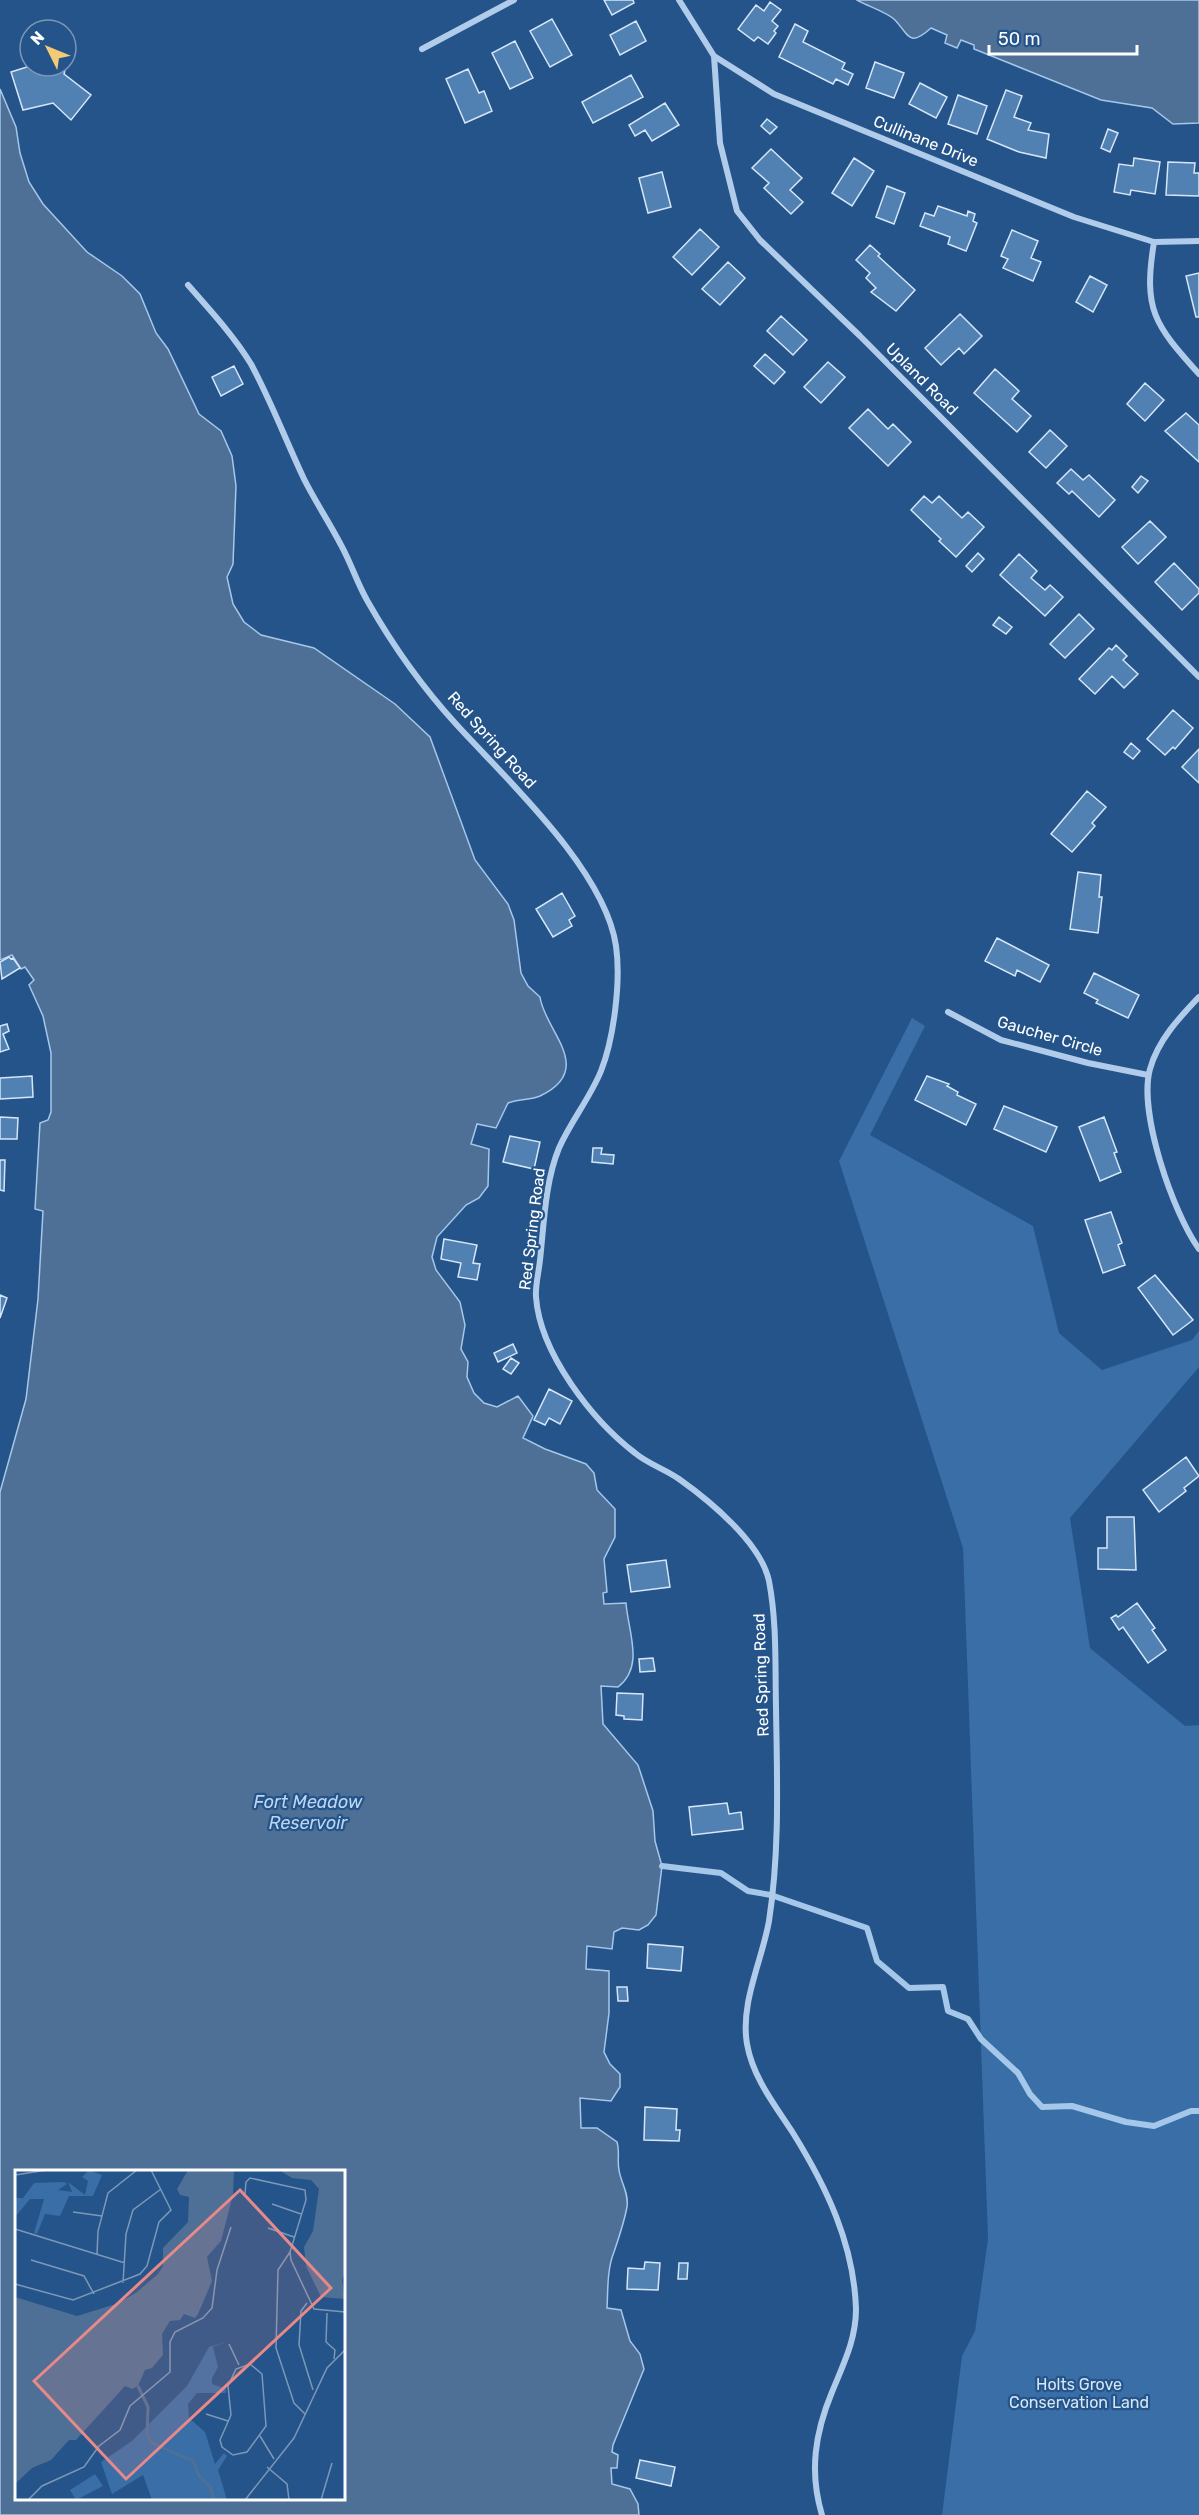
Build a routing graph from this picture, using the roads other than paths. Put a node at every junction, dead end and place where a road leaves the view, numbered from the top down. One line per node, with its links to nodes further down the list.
1 (514, 0): 3 (street)
2 (680, 0): 4 (street, Cullinane Drive)
3 (422, 49)
4 (714, 56): 6 (street, Cullinane Drive); 9 (street, Upland Road)
5 (1199, 240): 6 (street, Cullinane Drive)
6 (1154, 242): 8 (street)
7 (188, 285): 14 (street, Red Spring Road)
8 (1199, 374)
9 (1199, 677)
10 (1199, 997): 12 (street)
11 (948, 1012): 12 (street, Gaucher Circle)
12 (1148, 1075): 13 (street)
13 (1199, 1249)
14 (822, 2515)

